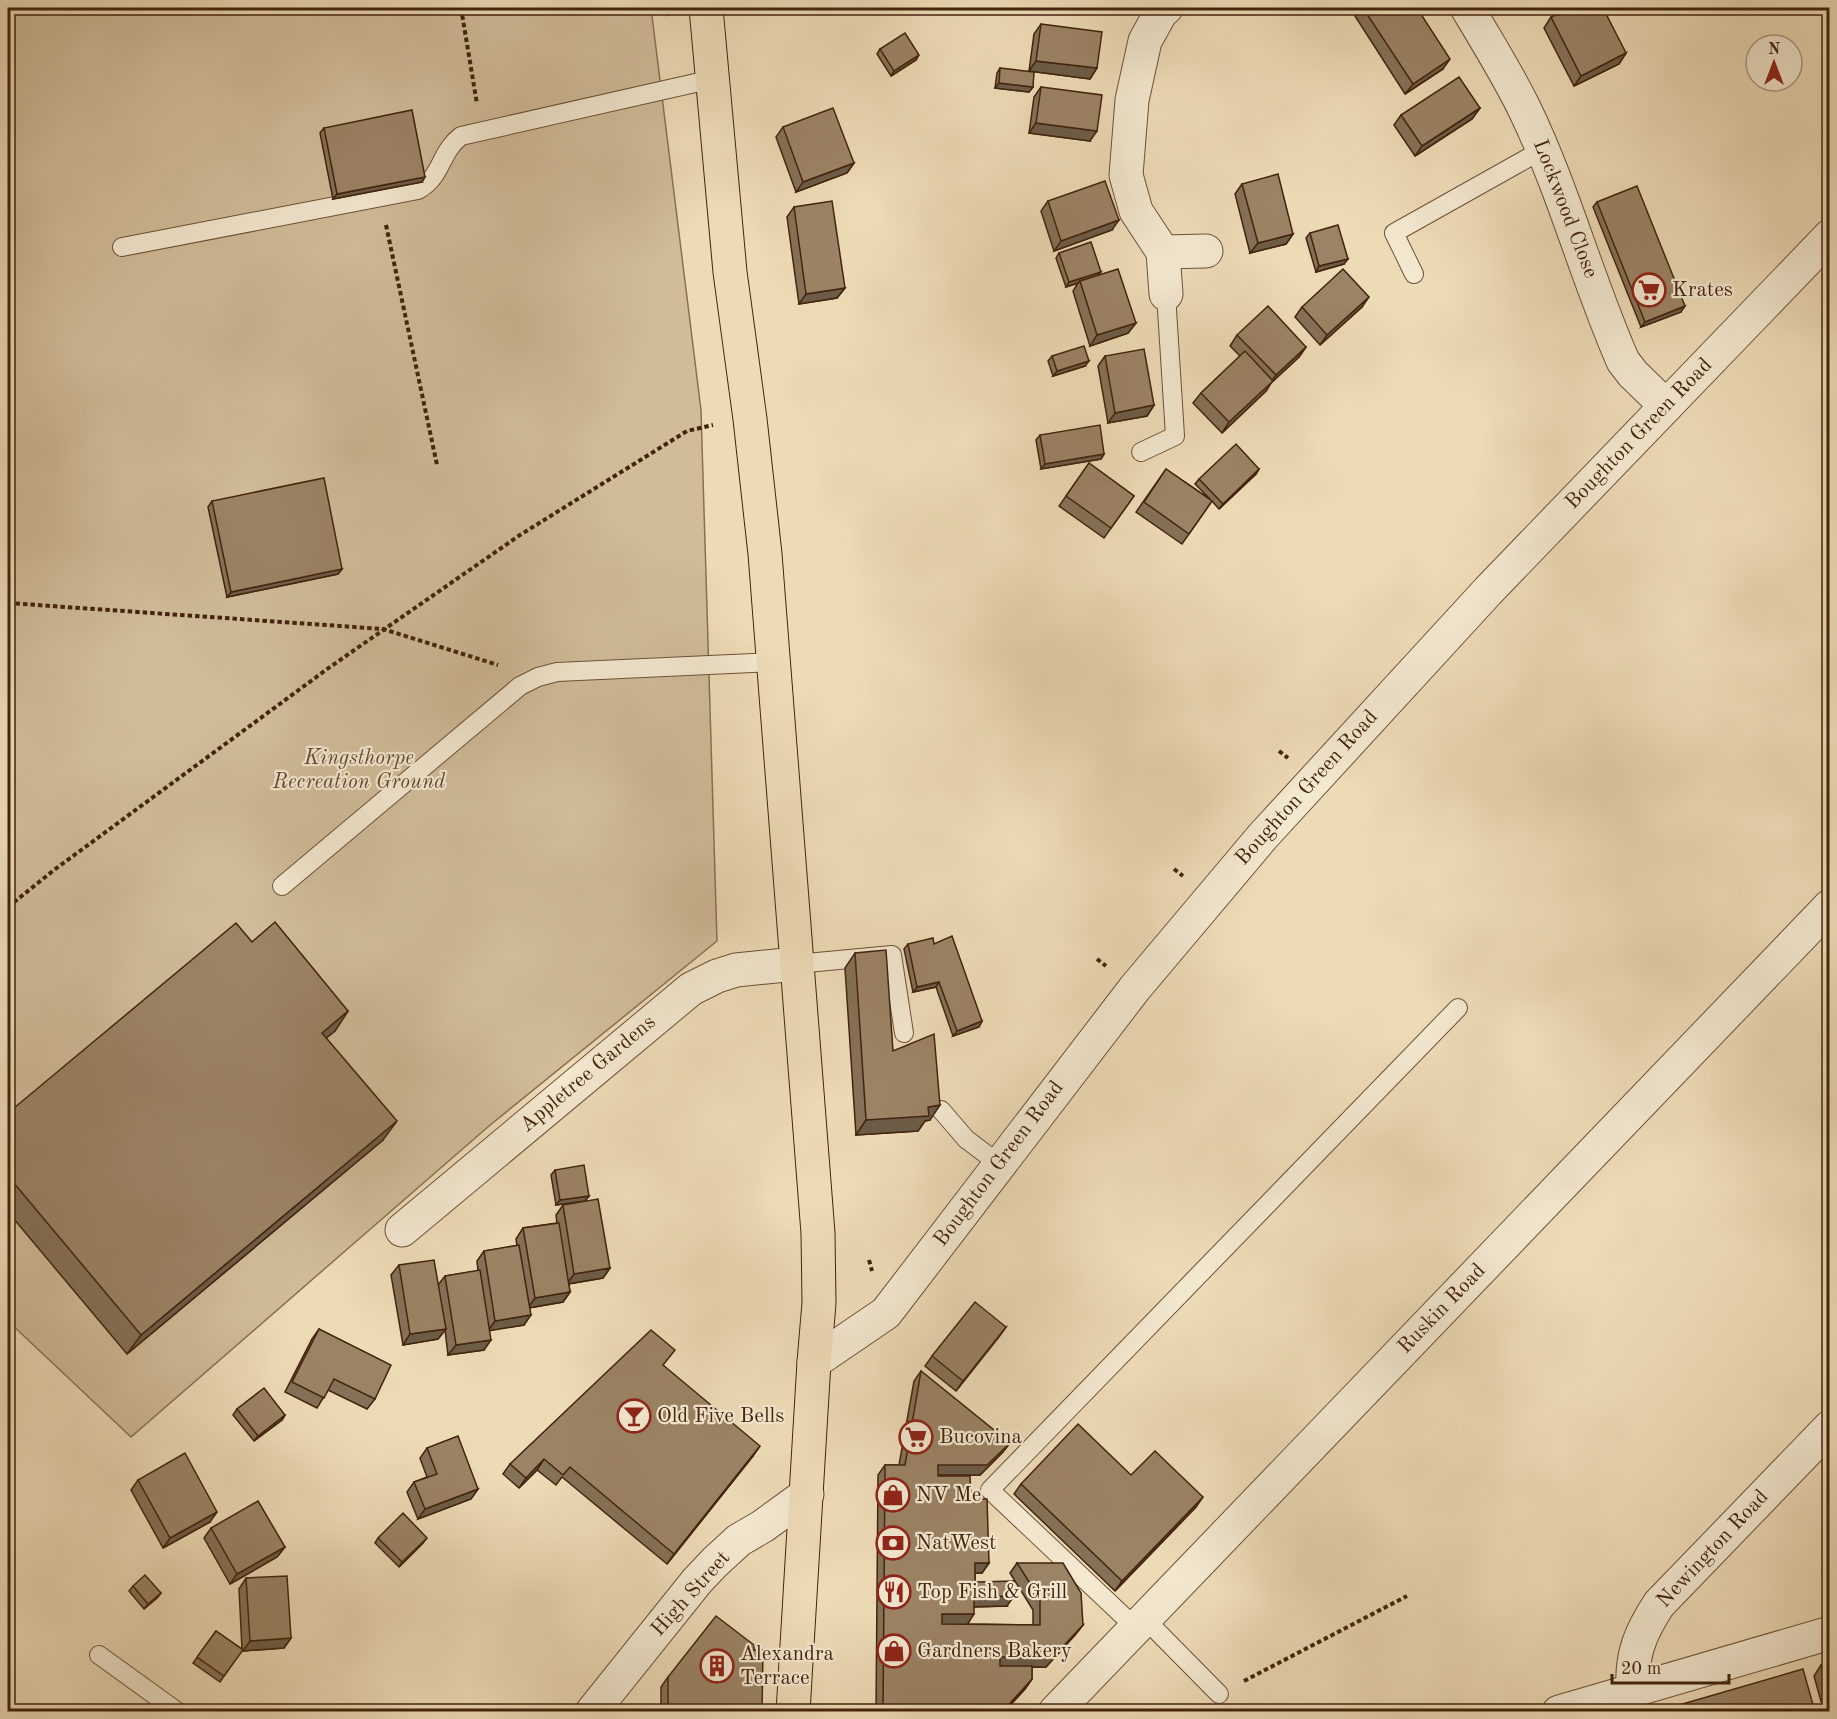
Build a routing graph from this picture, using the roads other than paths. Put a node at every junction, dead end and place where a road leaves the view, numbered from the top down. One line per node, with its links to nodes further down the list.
1 (706, 8): 4 (highway)
2 (1166, 8): 9 (street)
3 (1467, 8): 5 (street, Lockwood Close)
4 (713, 79): 7 (lane); 14 (highway)
5 (1542, 150): 10 (lane); 12 (street, Lockwood Close)
6 (1830, 236): 12 (street, Boughton Green Road)
7 (122, 247)
8 (1206, 251): 9 (street)
9 (1163, 252): 11 (street)
10 (1414, 274)
11 (1166, 294): 13 (lane)
12 (1666, 406): 21 (street, Boughton Green Road)
13 (1141, 452)
14 (774, 662): 15 (lane); 17 (highway)
15 (282, 886)
16 (1830, 906): 26 (street, Ruskin Road)
17 (796, 964): 19 (lane); 22 (street, Appletree Gardens); 23 (highway)
18 (1458, 1008): 26 (lane)
19 (904, 1032)
20 (941, 1110): 21 (lane)
21 (999, 1164): 23 (street, Boughton Green Road)
22 (402, 1230)
23 (814, 1362): 25 (highway)
24 (1830, 1427): 29 (street, Newington Road)
25 (807, 1494): 31 (street, High Street); 33 (highway)
26 (1140, 1624): 30 (lane); 34 (street, Ruskin Road)
27 (1830, 1633): 29 (street)
28 (99, 1655): 32 (lane)
29 (1633, 1690): 35 (street)
30 (1219, 1694)
31 (598, 1709)
32 (178, 1712)
33 (794, 1712)
34 (1055, 1712)
35 (1558, 1712)

